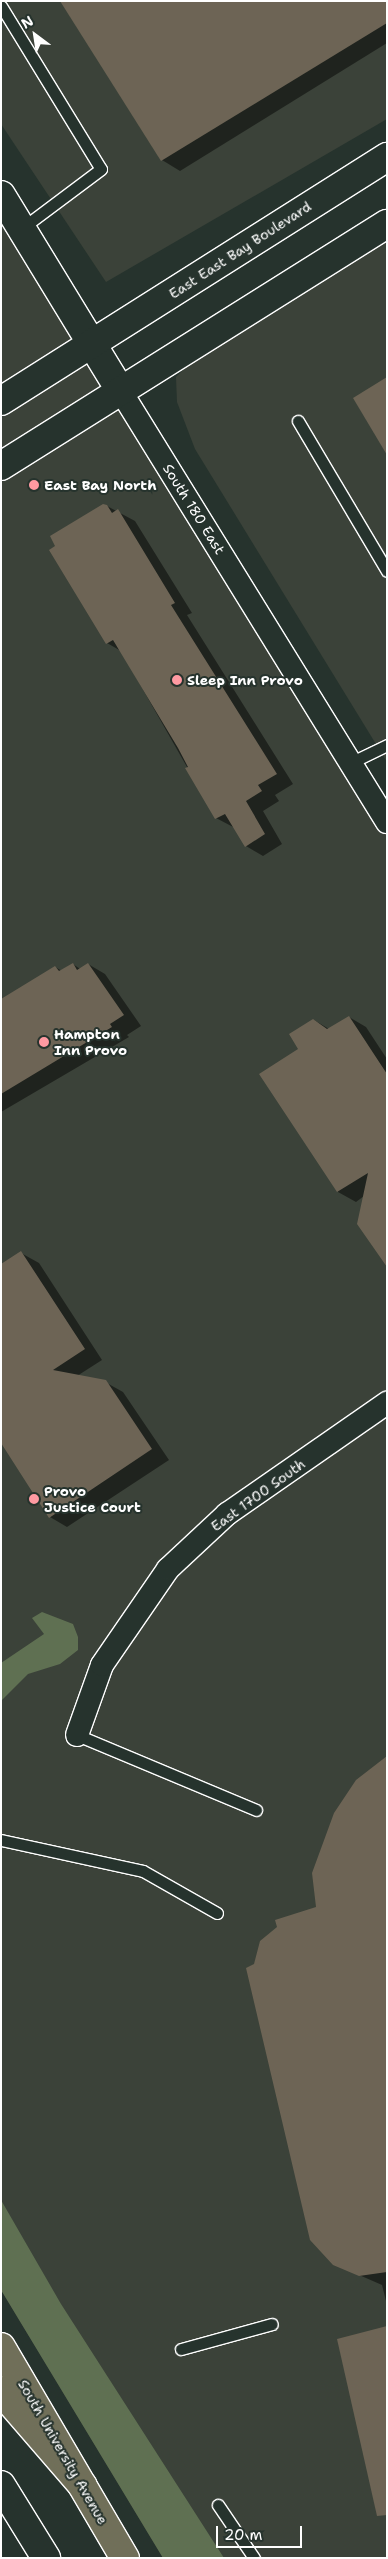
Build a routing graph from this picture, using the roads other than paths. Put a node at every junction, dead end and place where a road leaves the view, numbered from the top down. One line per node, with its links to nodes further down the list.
1 (1, 6): 5 (lane)
2 (387, 157): 6 (street, East East Bay Boulevard)
3 (1, 195): 5 (street, South 180 East)
4 (387, 224): 7 (street)
5 (22, 228): 6 (street, South 180 East)
6 (94, 344): 7 (street, South 180 East); 8 (street, East East Bay Boulevard)
7 (120, 390): 10 (street); 13 (street, South 180 East)
8 (1, 401)
9 (298, 421): 11 (lane)
10 (1, 466)
11 (387, 570)
12 (387, 745): 13 (lane)
13 (350, 763): 14 (street, South 180 East)
14 (387, 822)
15 (387, 1403): 16 (street, East 1700 South)
16 (77, 1735): 17 (lane)
17 (256, 1810)
18 (1, 1840): 19 (lane)
19 (217, 1913)
20 (272, 2324): 22 (lane)
21 (1, 2346): 25 (highway, South University Avenue)
22 (181, 2349)
23 (1, 2391): 25 (highway)
24 (1, 2485): 27 (street)
25 (83, 2486): 28 (highway, South University Avenue)
26 (218, 2505): 29 (lane)
27 (46, 2558)
28 (125, 2558)
29 (254, 2558)

